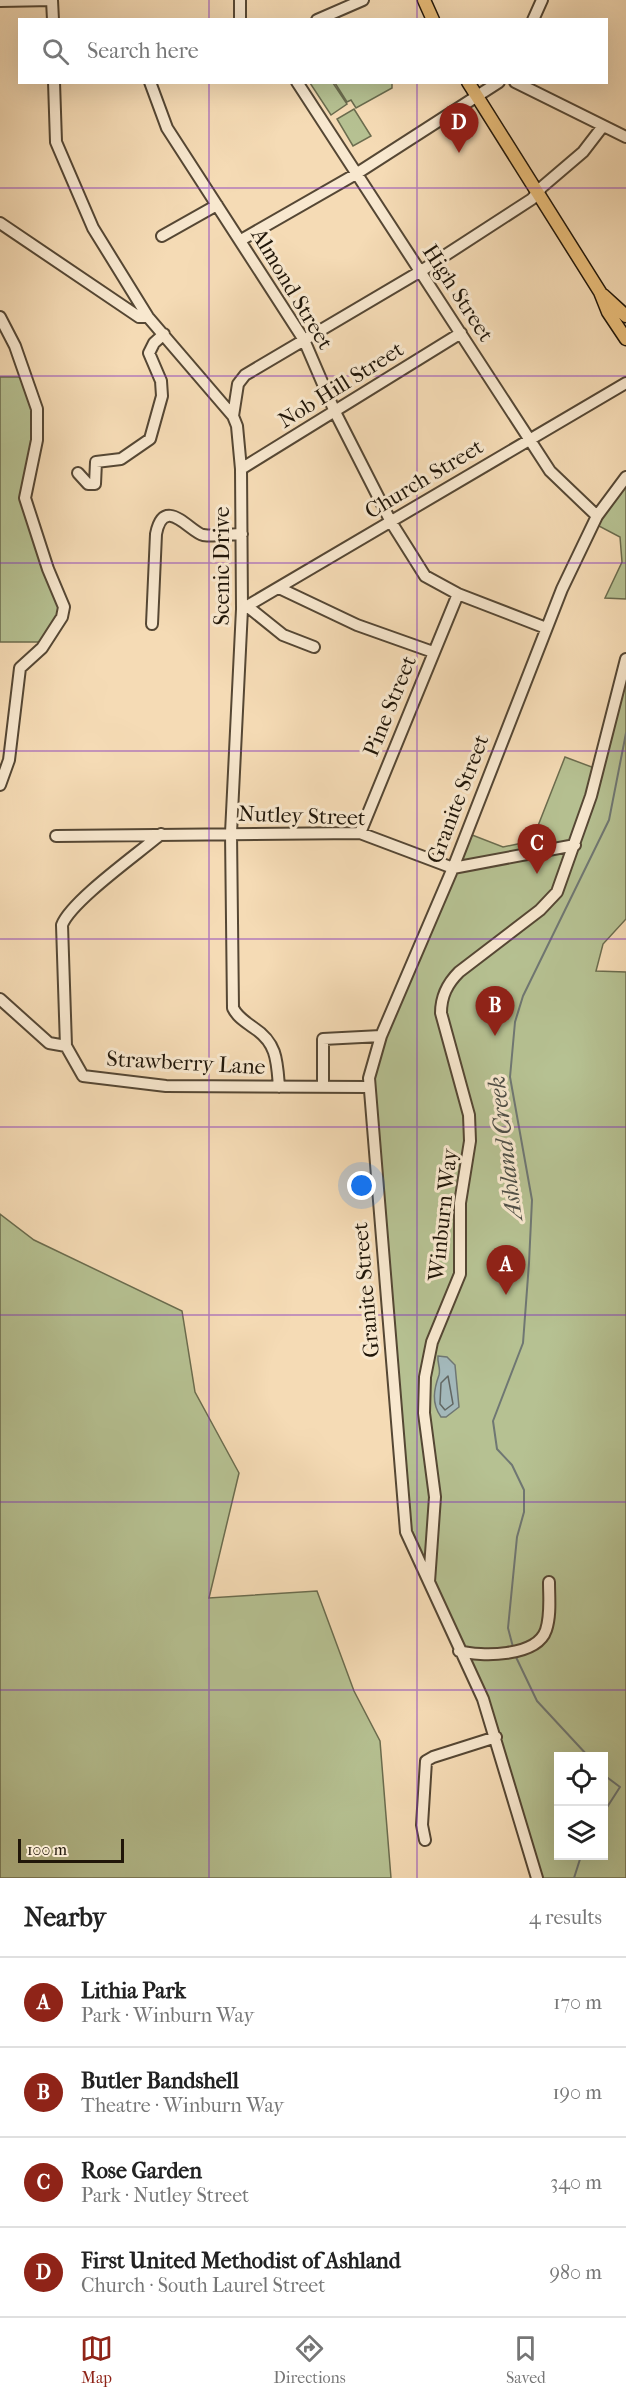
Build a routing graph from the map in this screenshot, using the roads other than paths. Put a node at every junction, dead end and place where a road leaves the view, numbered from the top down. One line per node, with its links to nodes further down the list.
1 (52, 0): 6 (street); 7 (street)
2 (240, 0): 8 (street)
3 (363, 0): 9 (street)
4 (424, 0): 10 (main road)
5 (542, 0): 11 (street)
6 (0, 1)
7 (53, 18)
8 (240, 18)
9 (322, 18)
10 (432, 18)
11 (534, 18)
12 (54, 84): 31 (street, Scenic Drive)
13 (151, 84): 23 (street, Almond Street)
14 (298, 84): 21 (street, High Street)
15 (469, 84): 18 (main road)
16 (496, 84): 18 (street)
17 (519, 84): 19 (street)
18 (478, 98): 21 (street); 22 (main road)
19 (603, 126): 20 (street); 22 (street)
20 (626, 137)
21 (356, 174): 26 (street); 27 (street, High Street)
22 (538, 192): 27 (street); 28 (main road)
23 (217, 205): 25 (street); 26 (street, Almond Street)
24 (0, 223): 31 (street)
25 (162, 236)
26 (241, 240): 35 (street, Almond Street)
27 (421, 271): 32 (street, High Street); 35 (street)
28 (600, 292): 29 (main road); 34 (main road)
29 (626, 316)
30 (0, 317): 54 (street)
31 (148, 317): 33 (street, Scenic Drive)
32 (461, 333): 37 (street, Nob Hill Street); 39 (street, High Street)
33 (164, 334): 38 (street, Scenic Drive); 41 (street)
34 (626, 339)
35 (304, 340): 37 (street, Almond Street); 38 (street)
36 (626, 383): 39 (street, Church Street)
37 (335, 412): 40 (street, Nob Hill Street); 44 (street, Almond Street)
38 (233, 416): 40 (street, Scenic Drive)
39 (528, 439): 43 (street, High Street); 44 (street, Church Street)
40 (241, 469): 45 (street, Scenic Drive)
41 (78, 473)
42 (626, 477): 43 (street, Granite Street)
43 (597, 516): 50 (street, Granite Street)
44 (391, 522): 46 (street, Church Street); 47 (street, Almond Street)
45 (242, 534): 48 (street, Scenic Drive); 49 (street)
46 (279, 588): 48 (street, Church Street); 52 (street)
47 (458, 594): 50 (street, Almond Street); 52 (street, Pine Street)
48 (245, 608): 51 (street); 55 (street, Scenic Drive)
49 (152, 624)
50 (546, 628): 60 (street, Granite Street)
51 (314, 647)
52 (433, 652): 56 (street, Pine Street)
53 (626, 659): 59 (street, Winburn Way)
54 (0, 785)
55 (231, 833): 56 (street, Nutley Street); 57 (street, Nutley Street); 64 (street, Scenic Drive)
56 (360, 833): 60 (street, Nutley Street)
57 (161, 834): 58 (street, Nutley Street); 63 (street)
58 (56, 836)
59 (575, 845): 60 (street); 68 (street, Winburn Way)
60 (453, 868): 62 (street, Granite Street)
61 (0, 999): 63 (street)
62 (381, 1036): 65 (street); 66 (street, Granite Street)
63 (66, 1046): 64 (street, Strawberry Lane)
64 (279, 1087): 65 (street, Strawberry Lane)
65 (323, 1087): 66 (street, Strawberry Lane)
66 (369, 1087): 68 (street, Granite Street)
67 (549, 1582): 69 (street)
68 (429, 1583): 69 (street, Granite Street)
69 (459, 1650): 70 (street, Granite Street)
70 (496, 1737): 71 (street); 72 (street, Granite Street)
71 (425, 1840)
72 (537, 1878)

